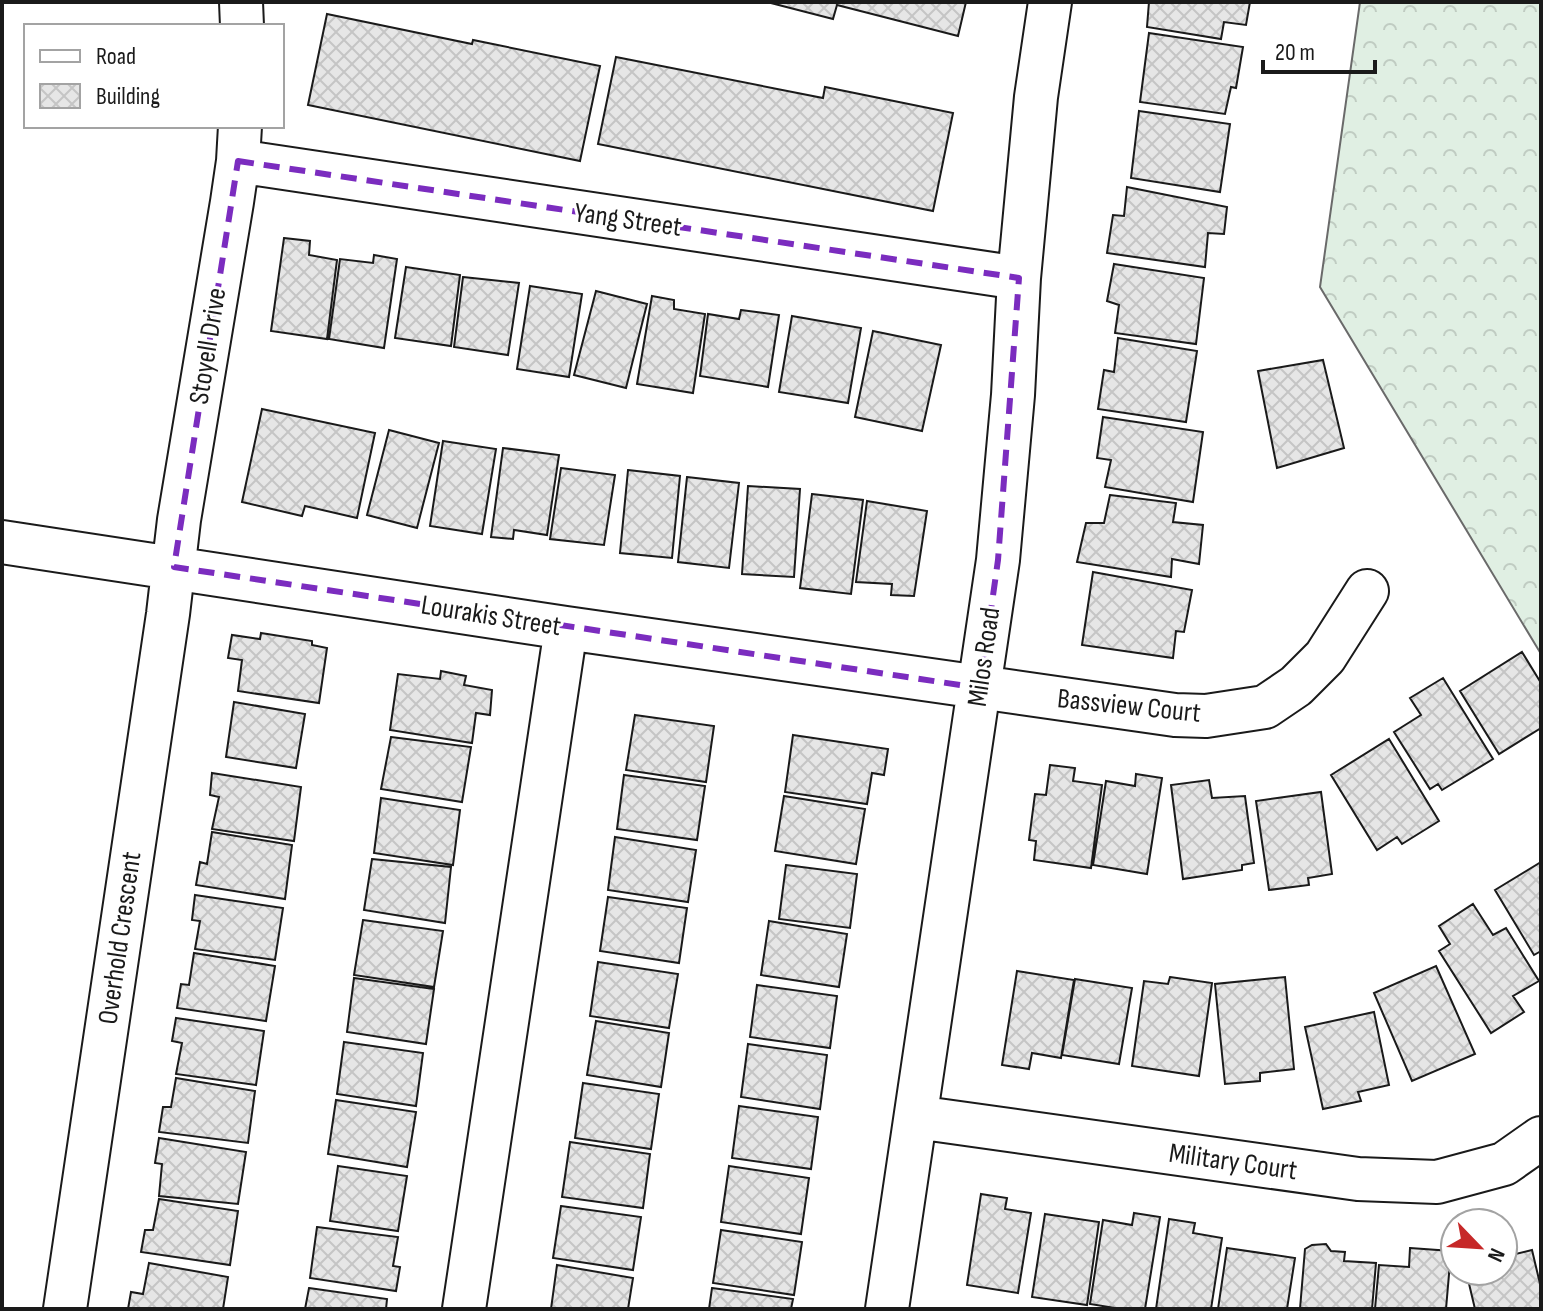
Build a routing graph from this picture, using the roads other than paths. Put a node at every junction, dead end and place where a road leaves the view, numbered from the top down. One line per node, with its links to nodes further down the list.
1 (241, 2): 3 (street)
2 (1050, 2): 5 (street, Milos Road)
3 (242, 24)
4 (239, 144): 5 (street, Yang Street); 7 (street, Stoyell Drive)
5 (1019, 278): 10 (street, Milos Road)
6 (2, 542): 7 (street, Lourakis Street)
7 (174, 567): 9 (street, Lourakis Street); 13 (street, Overhold Crescent)
8 (1367, 591): 10 (street, Bassview Court)
9 (566, 628): 10 (street, Lourakis Street); 14 (street)
10 (980, 688): 11 (street, Milos Road)
11 (916, 1117): 12 (street, Military Court); 15 (street, Milos Road)
12 (1541, 1138)
13 (65, 1309)
14 (464, 1309)
15 (887, 1309)

